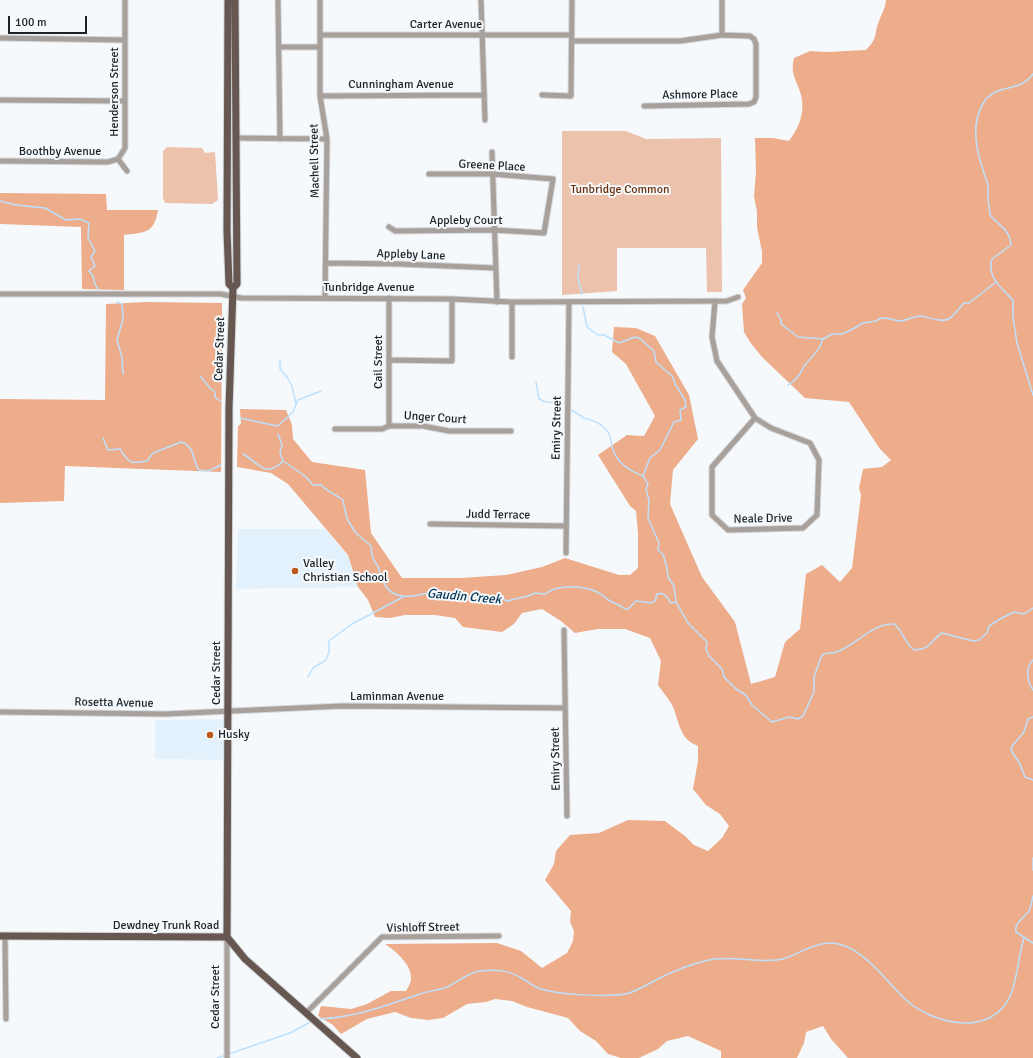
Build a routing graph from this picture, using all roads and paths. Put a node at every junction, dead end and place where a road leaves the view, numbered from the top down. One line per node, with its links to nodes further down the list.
1 (125, 0): 14 (street, Henderson Street)
2 (228, 0): 38 (main road, Cedar Street)
3 (235, 0): 24 (main road, Cedar Street)
4 (278, 0): 16 (street)
5 (320, 0): 9 (street, Machell Street)
6 (481, 0): 10 (street)
7 (572, 0): 13 (street)
8 (722, 0): 11 (street)
9 (320, 35): 10 (street, Carter Avenue); 15 (street, Machell Street)
10 (482, 35): 13 (street, Carter Avenue); 17 (street)
11 (722, 36): 13 (street, Carter Avenue); 22 (street, Ashmore Place)
12 (0, 38): 14 (street)
13 (572, 38): 18 (street)
14 (125, 40): 21 (street, Henderson Street)
15 (320, 47): 16 (street); 19 (street, Machell Street)
16 (279, 48): 25 (street)
17 (483, 95): 19 (street, Cunningham Avenue); 23 (street)
18 (542, 95)
19 (320, 96): 26 (street, Machell Street)
20 (0, 100): 21 (street)
21 (126, 100): 28 (street, Henderson Street)
22 (644, 106)
23 (485, 120)
24 (236, 138): 25 (street); 38 (main road, Cedar Street)
25 (280, 139): 26 (street)
26 (327, 139): 36 (street, Machell Street)
27 (492, 152): 32 (street)
28 (118, 158): 29 (street, Boothby Avenue); 30 (street)
29 (0, 161)
30 (127, 171)
31 (429, 174): 32 (street, Greene Place)
32 (492, 174): 34 (street); 35 (street, Greene Place)
33 (389, 227): 34 (street, Appleby Court)
34 (494, 230): 35 (street, Appleby Court); 37 (street)
35 (544, 233)
36 (326, 263): 37 (street, Appleby Lane); 41 (street, Machell Street)
37 (495, 268): 45 (street)
38 (232, 292): 39 (street, Tunbridge Avenue); 41 (street, Tunbridge Avenue); 59 (main road, Cedar Street)
39 (0, 294)
40 (738, 297): 44 (street, Tunbridge Avenue)
41 (325, 298): 42 (street, Tunbridge Avenue)
42 (388, 298): 43 (street, Tunbridge Avenue); 49 (street, Cail Street)
43 (452, 298): 45 (street, Tunbridge Avenue); 49 (street)
44 (715, 301): 47 (street, Tunbridge Avenue); 50 (street, Neale Drive)
45 (497, 302): 46 (street, Tunbridge Avenue)
46 (512, 302): 47 (street, Tunbridge Avenue); 48 (street)
47 (569, 303): 55 (street, Emiry Street)
48 (512, 357)
49 (389, 360): 51 (street, Cail Street)
50 (754, 418): 50 (street, Neale Drive)
51 (389, 426): 52 (street, Unger Court); 53 (street, Unger Court)
52 (335, 429)
53 (511, 431)
54 (430, 524): 55 (street, Judd Terrace)
55 (566, 526): 56 (street, Emiry Street)
56 (566, 553)
57 (564, 630): 58 (street, Emiry Street)
58 (565, 708): 59 (street, Laminman Avenue); 61 (street, Emiry Street)
59 (228, 711): 60 (street, Rosetta Avenue); 64 (main road, Cedar Street)
60 (0, 712)
61 (567, 816)
62 (2, 936): 64 (main road, Dewdney Trunk Road); 66 (street)
63 (499, 936): 65 (street, Vishloff Street)
64 (227, 937): 65 (main road, Dewdney Trunk Road); 67 (street, Cedar Street)
65 (306, 1013): 68 (main road, Dewdney Trunk Road)
66 (6, 1019)
67 (227, 1058)
68 (357, 1058)

